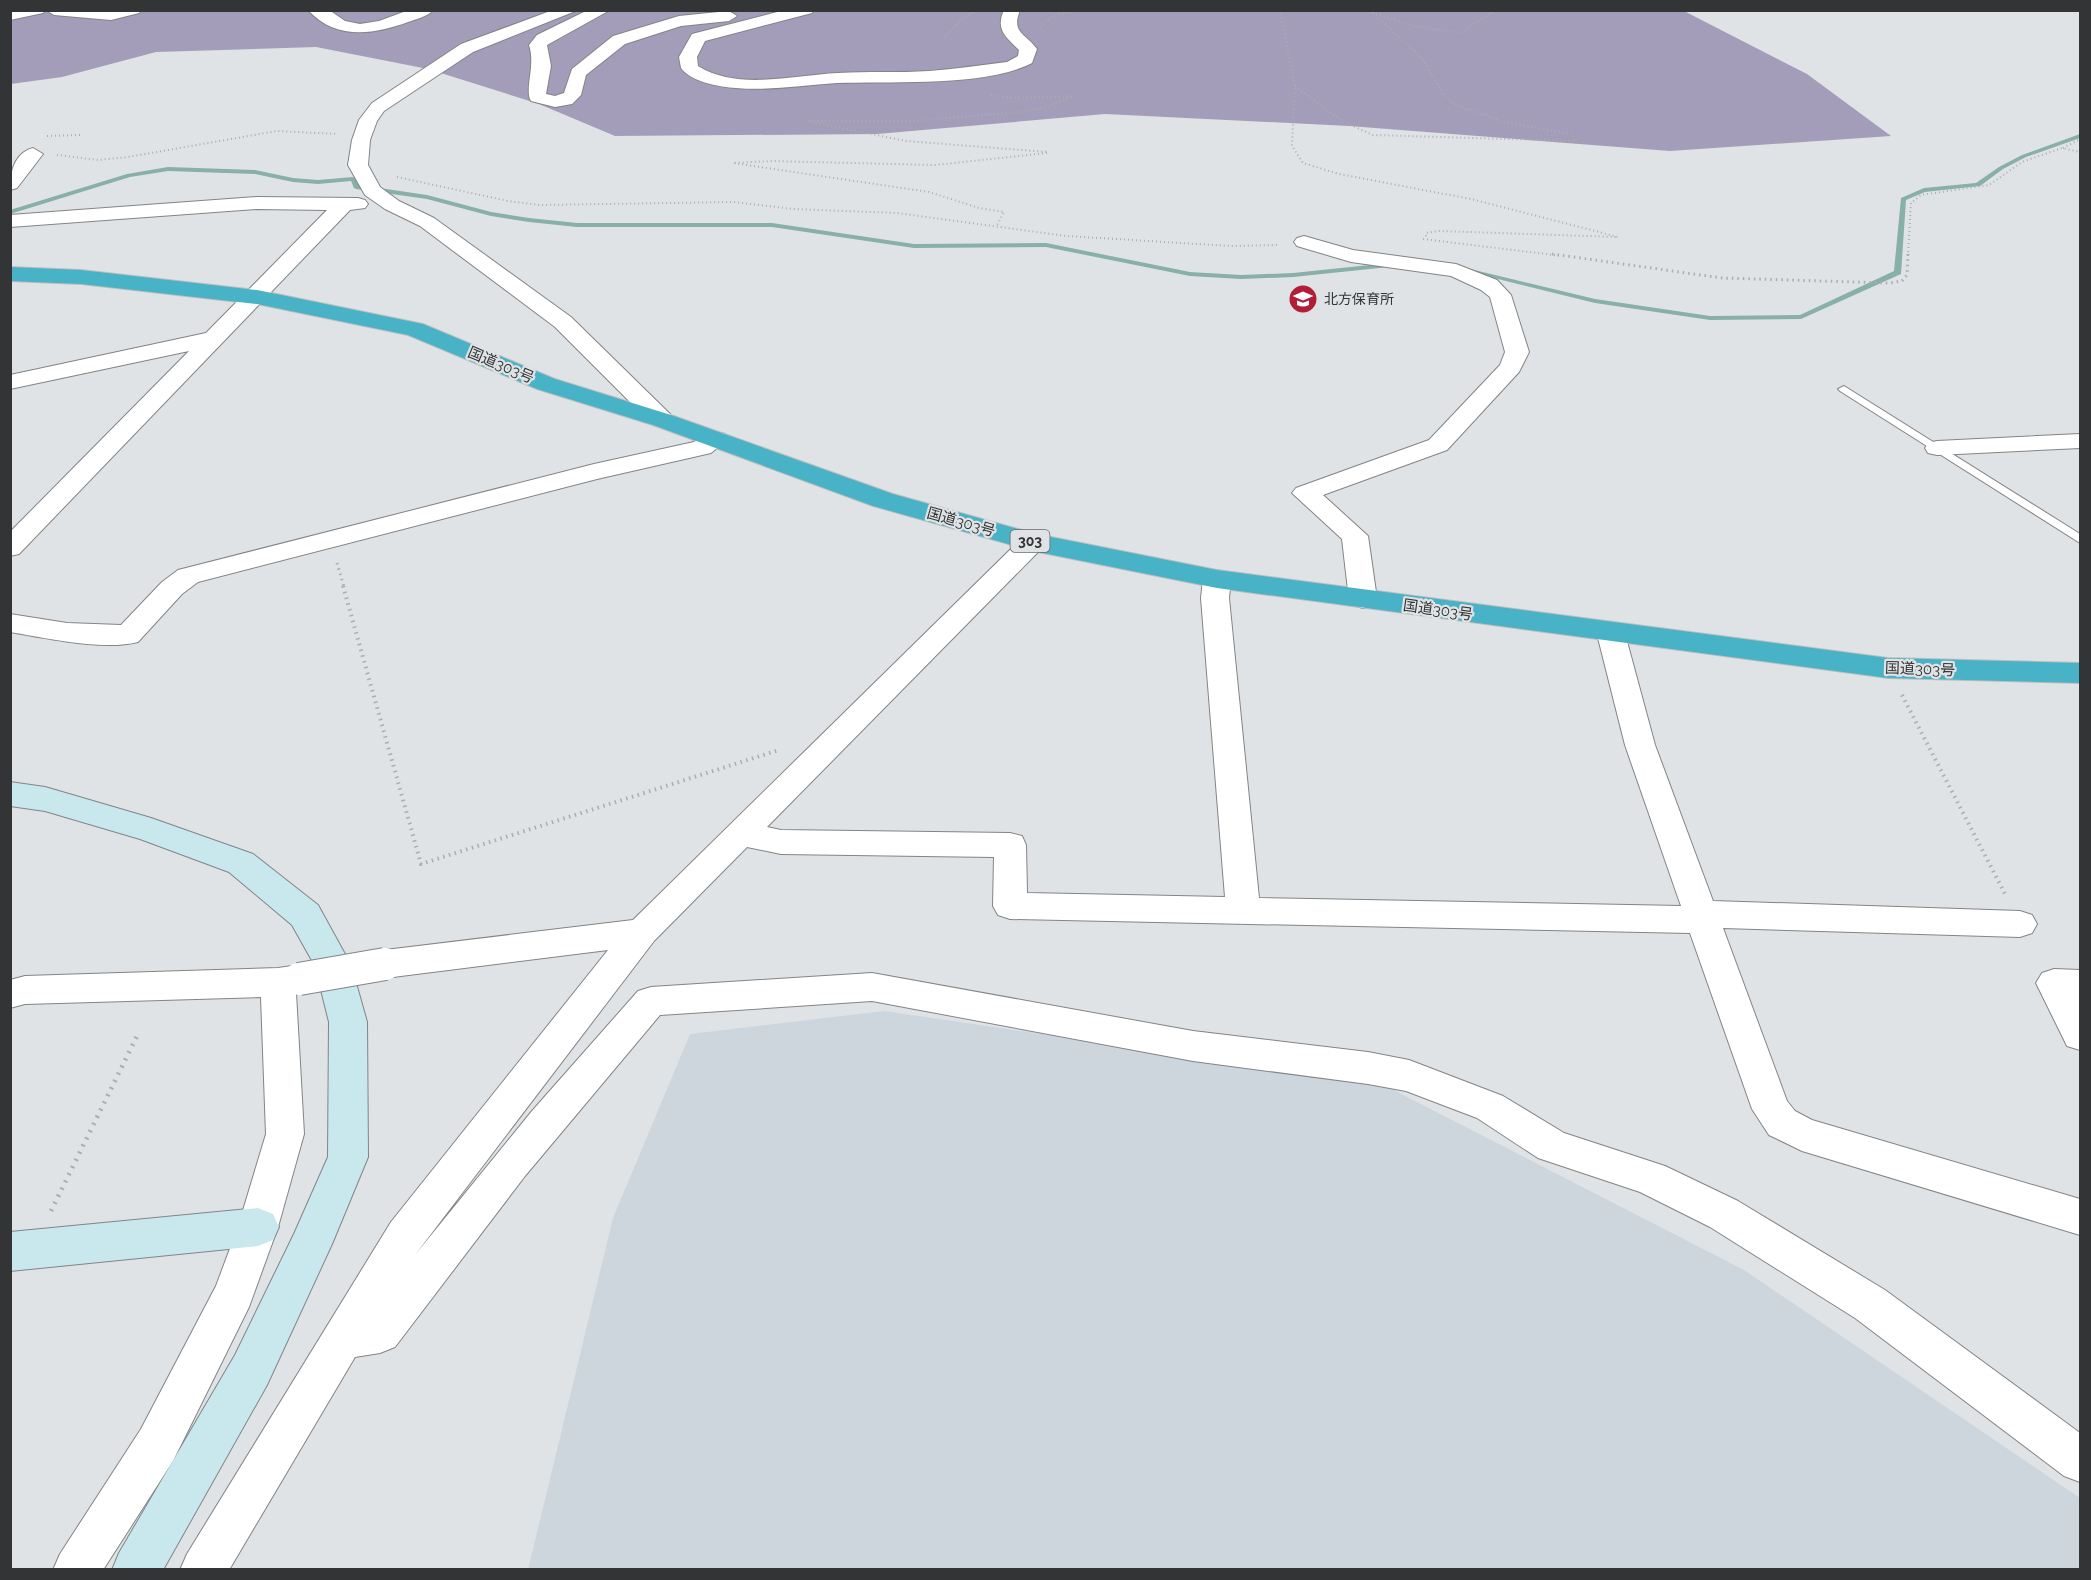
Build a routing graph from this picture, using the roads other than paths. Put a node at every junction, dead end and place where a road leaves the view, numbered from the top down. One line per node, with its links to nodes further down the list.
1 (37, 10): 11 (street)
2 (54, 10): 3 (street)
3 (133, 10)
4 (316, 10): 5 (street)
5 (425, 10)
6 (570, 10): 15 (street)
7 (602, 10): 8 (street)
8 (768, 10)
9 (806, 10): 10 (street)
10 (1012, 10)
11 (10, 15)
12 (33, 154): 13 (street)
13 (10, 184)
14 (344, 204): 15 (street); 16 (street); 19 (street)
15 (392, 205): 23 (street)
16 (10, 221)
17 (1304, 242): 31 (street)
18 (10, 274): 19 (highway, 国道303号 / 303)
19 (257, 297): 20 (street); 23 (highway, 国道303号 / 303)
20 (216, 338): 21 (street); 29 (street)
21 (10, 382)
22 (1844, 389): 26 (lane)
23 (662, 420): 24 (highway, 国道303号 / 303)
24 (716, 439): 28 (highway, 国道303号 / 303); 32 (street)
25 (2080, 441): 26 (street)
26 (1937, 448): 27 (lane)
27 (2080, 539)
28 (1033, 542): 30 (highway, 国道303号 / 303); 36 (street)
29 (10, 548)
30 (1217, 579): 31 (highway, 国道303号 / 303); 37 (street)
31 (1363, 599): 33 (highway, 国道303号 / 303)
32 (10, 624)
33 (1611, 633): 34 (highway, 国道303号 / 303); 38 (street)
34 (2080, 673)
35 (10, 794): 51 (street)
36 (740, 834): 37 (street); 40 (street)
37 (1243, 909): 38 (street)
38 (1704, 917): 39 (street); 45 (street)
39 (2020, 924)
40 (642, 932): 41 (street, bridge); 48 (street)
41 (289, 980): 43 (street); 46 (street)
42 (2080, 984): 44 (street)
43 (10, 994)
44 (2080, 1035)
45 (2080, 1218)
46 (258, 1227): 47 (street); 50 (street)
47 (10, 1252)
48 (343, 1338): 49 (street); 52 (street)
49 (2080, 1460)
50 (76, 1569)
51 (136, 1569)
52 (203, 1569)

